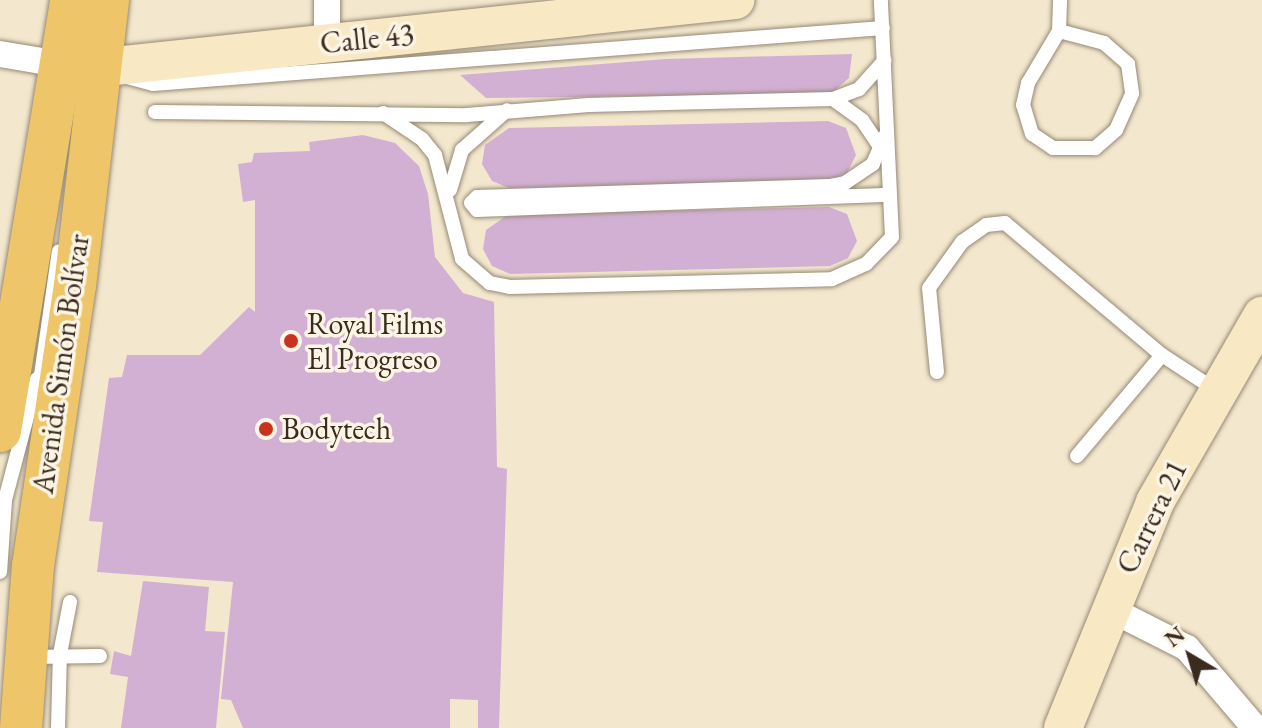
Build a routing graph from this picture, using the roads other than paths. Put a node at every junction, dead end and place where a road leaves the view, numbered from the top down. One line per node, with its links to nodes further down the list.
1 (71, 0): 14 (main road, Avenida Simón Bolívar)
2 (95, 0): 14 (main road)
3 (108, 0): 14 (main road, Avenida Simón Bolívar)
4 (327, 0): 11 (street)
5 (735, 0): 8 (street, Calle 43)
6 (881, 0): 9 (lane)
7 (1060, 0): 10 (lane)
8 (564, 9): 11 (street, Calle 43)
9 (883, 28): 13 (lane); 14 (lane)
10 (1059, 31): 10 (lane)
11 (327, 44): 14 (street, Calle 43)
12 (0, 54): 14 (street, Calle 43)
13 (884, 61): 15 (lane); 19 (lane)
14 (78, 66): 26 (main road, Avenida Simón Bolívar); 37 (main road, Avenida Simón Bolívar)
15 (833, 99): 16 (lane); 20 (lane)
16 (508, 110): 18 (lane); 24 (lane)
17 (155, 112): 18 (lane)
18 (383, 113): 24 (lane)
19 (887, 132): 20 (lane); 21 (lane)
20 (882, 149): 21 (lane); 22 (lane)
21 (889, 167): 23 (lane)
22 (829, 186): 23 (lane); 23 (lane)
23 (890, 195): 24 (lane)
24 (451, 204)
25 (61, 234): 29 (lane)
26 (13, 285): 32 (main road, Avenida Simón Bolívar)
27 (1262, 316): 31 (street, Carrera 21)
28 (1162, 355): 30 (lane); 31 (lane); 33 (lane)
29 (43, 356): 34 (lane); 39 (lane)
30 (937, 372)
31 (1218, 391): 36 (street, Carrera 21)
32 (0, 431)
33 (1077, 456)
34 (0, 572)
35 (70, 602): 37 (lane)
36 (1108, 608): 42 (street, Carrera 21); 43 (street)
37 (43, 656): 38 (lane); 40 (main road, Avenida Simón Bolívar); 41 (lane)
38 (100, 656)
39 (10, 728)
40 (21, 728)
41 (58, 728)
42 (1063, 728)
43 (1255, 728)

